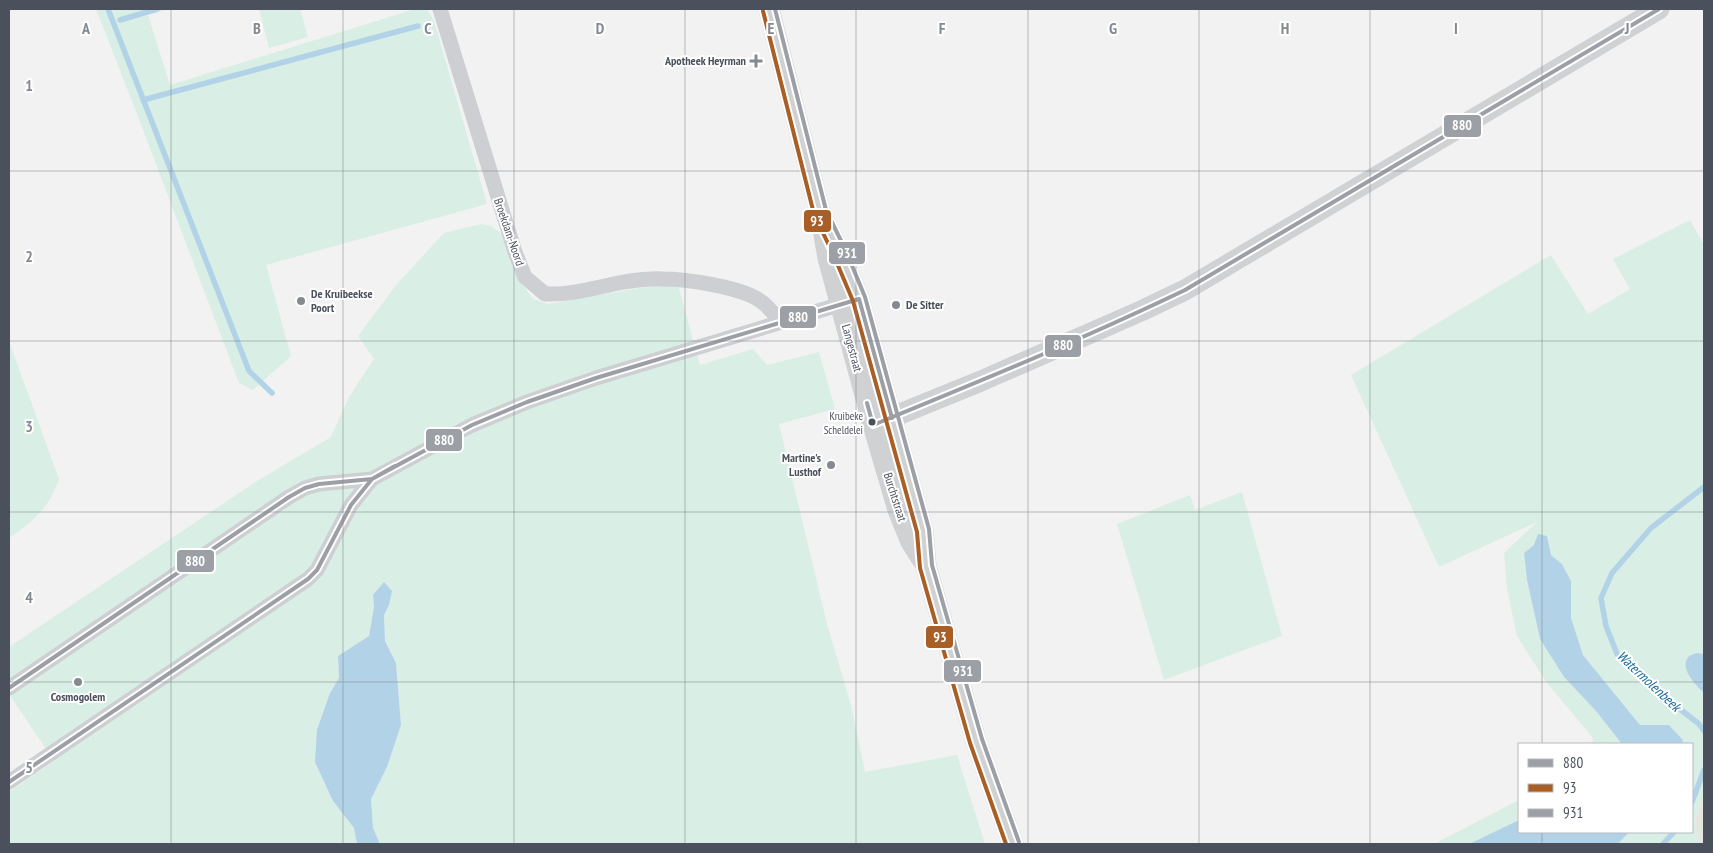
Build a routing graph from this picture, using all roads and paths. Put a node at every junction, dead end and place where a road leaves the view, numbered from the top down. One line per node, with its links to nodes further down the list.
1 (440, 9): 5 (street, Broekdam-Noord)
2 (769, 9): 4 (main road, Langestraat)
3 (1659, 9): 6 (main road)
4 (850, 301): 5 (street); 6 (main road, Langestraat)
5 (780, 322): 7 (street)
6 (882, 421): 10 (main road, Burchtstraat)
7 (372, 479): 8 (street); 9 (street)
8 (9, 688)
9 (9, 782)
10 (1013, 844)

